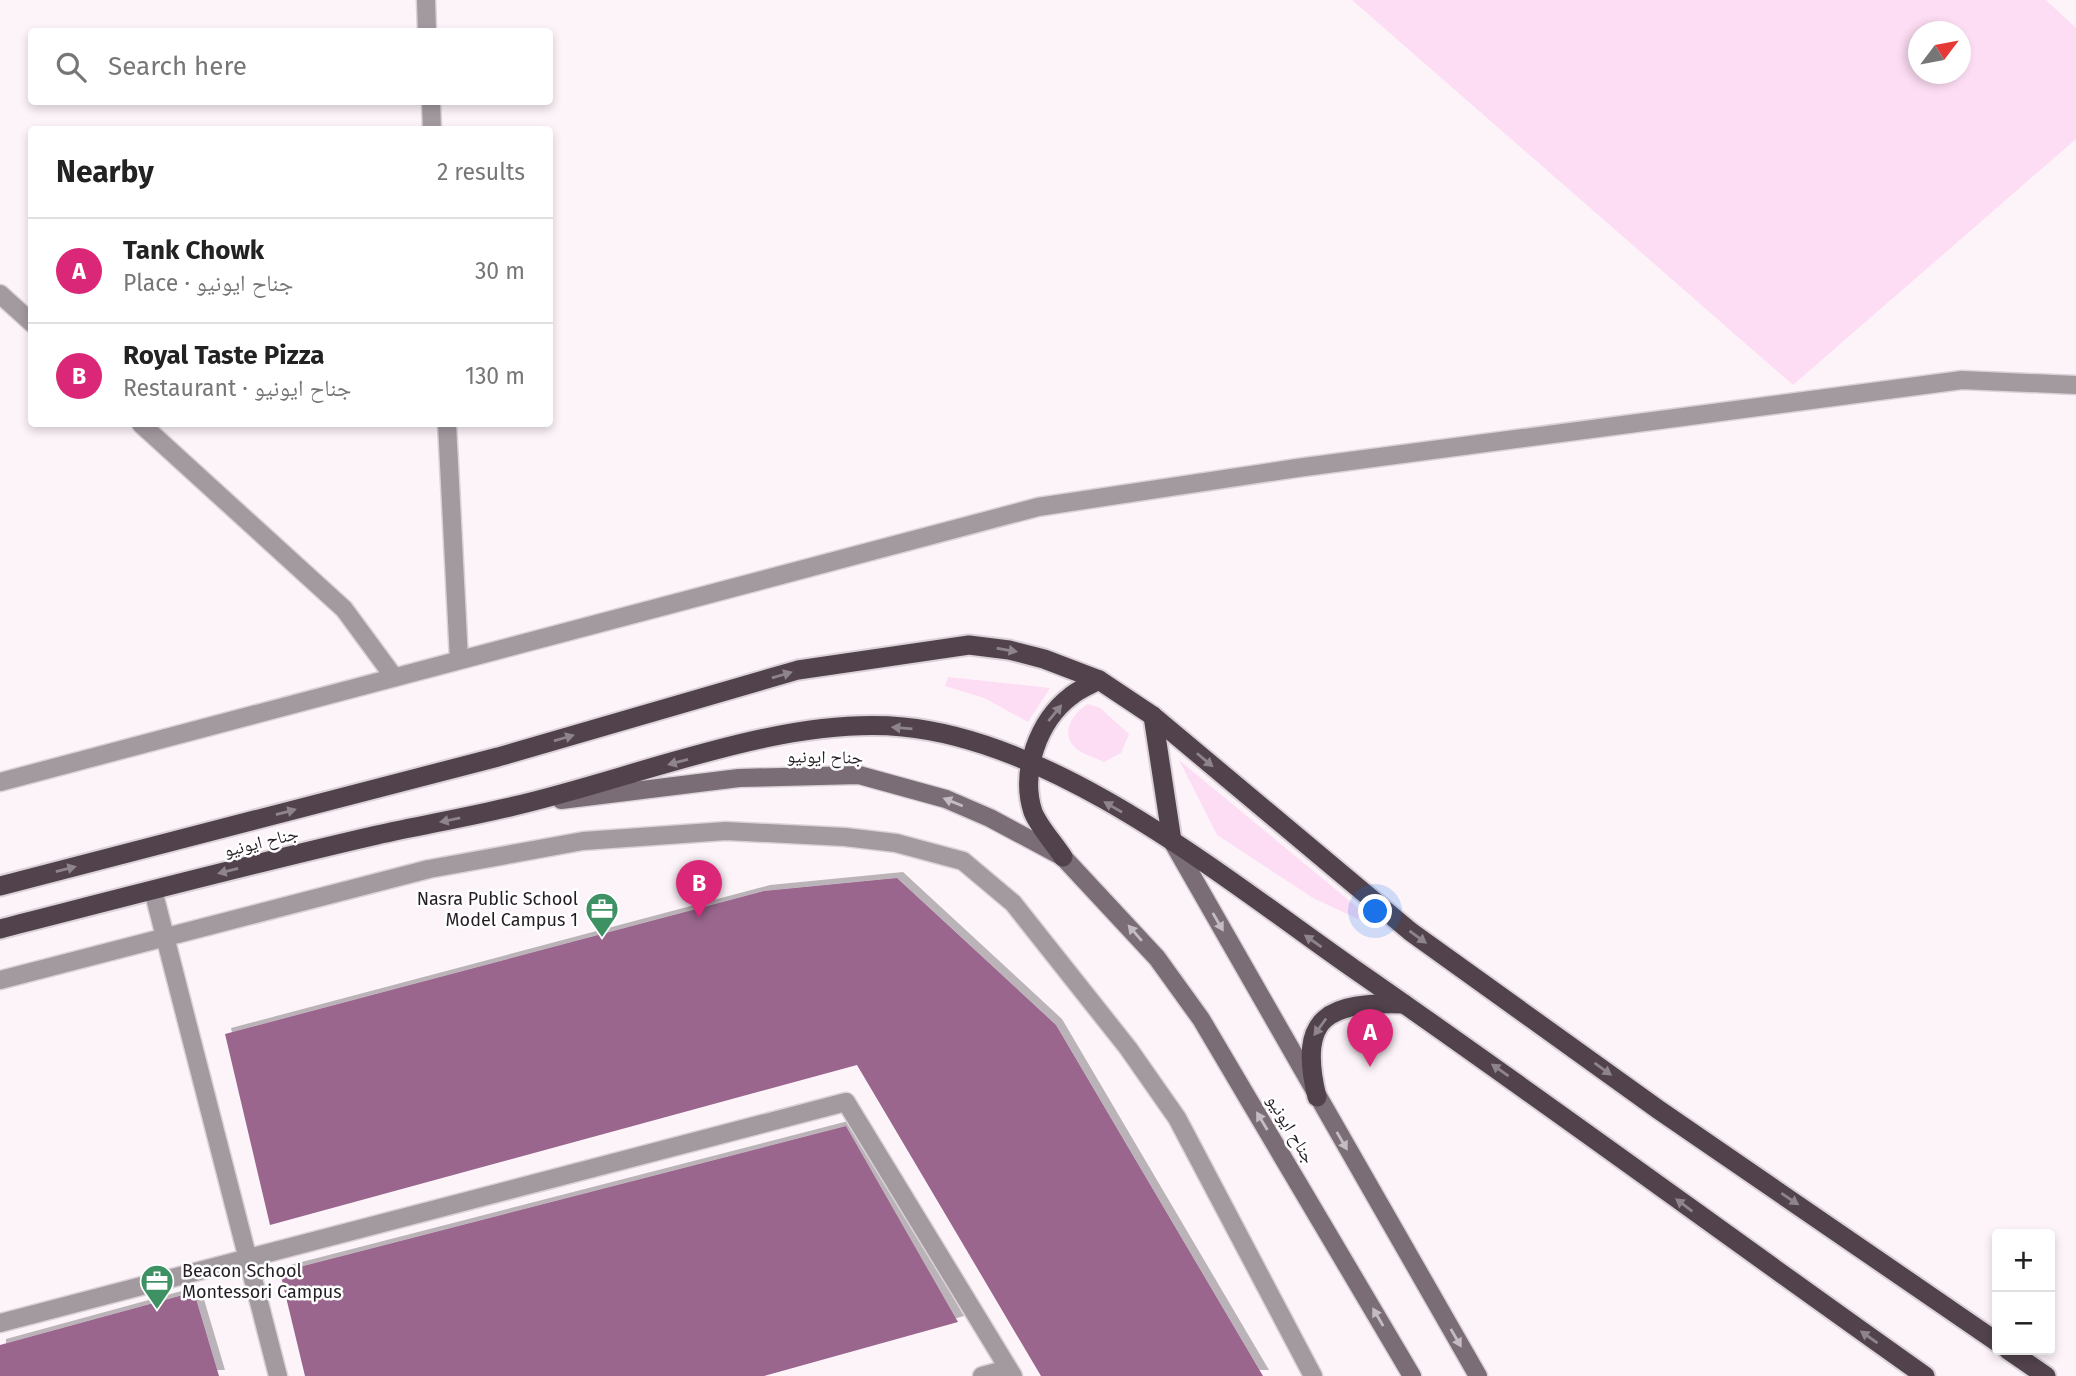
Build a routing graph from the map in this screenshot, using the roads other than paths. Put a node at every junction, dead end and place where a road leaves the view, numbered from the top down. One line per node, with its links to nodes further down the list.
1 (426, 0): 2 (street)
2 (427, 28)
3 (431, 105): 4 (street)
4 (432, 126)
5 (0, 294): 6 (street)
6 (28, 319)
7 (2076, 385): 10 (street)
8 (144, 427): 11 (street)
9 (447, 427): 10 (street)
10 (459, 660): 11 (street)
11 (394, 677): 15 (street)
12 (1099, 680): 13 (highway, جناح ایونیو); 14 (highway, one-way to 12); 19 (highway, جناح ایونیو, one-way to 12)
13 (1153, 716): 17 (highway); 28 (highway, جناح ایونیو, one-way to 28)
14 (1031, 762): 16 (highway, one-way to 16); 17 (highway, one-way to 14); 18 (highway)
15 (0, 782)
16 (516, 806): 18 (main road, جناح ایونیو, one-way to 16); 20 (highway, جناح ایونیو, one-way to 20)
17 (1172, 841): 24 (highway, one-way to 17); 25 (main road, one-way to 25)
18 (1063, 857): 34 (main road, جناح ایونیو, one-way to 18)
19 (0, 886)
20 (153, 890): 21 (highway, جناح ایونیو); 22 (street)
21 (0, 929)
22 (165, 938): 23 (street); 26 (street); 33 (street)
23 (0, 980)
24 (1404, 1004): 25 (highway, one-way to 25); 36 (highway, one-way to 24)
25 (1317, 1097): 35 (main road, one-way to 35)
26 (248, 1257): 27 (street); 30 (street); 31 (street)
27 (0, 1323)
28 (1992, 1339)
29 (2015, 1355): 37 (highway)
30 (1010, 1373): 32 (street)
31 (278, 1376)
32 (982, 1376)
33 (1313, 1376)
34 (1412, 1376)
35 (1478, 1376)
36 (1925, 1376)
37 (2046, 1376)

